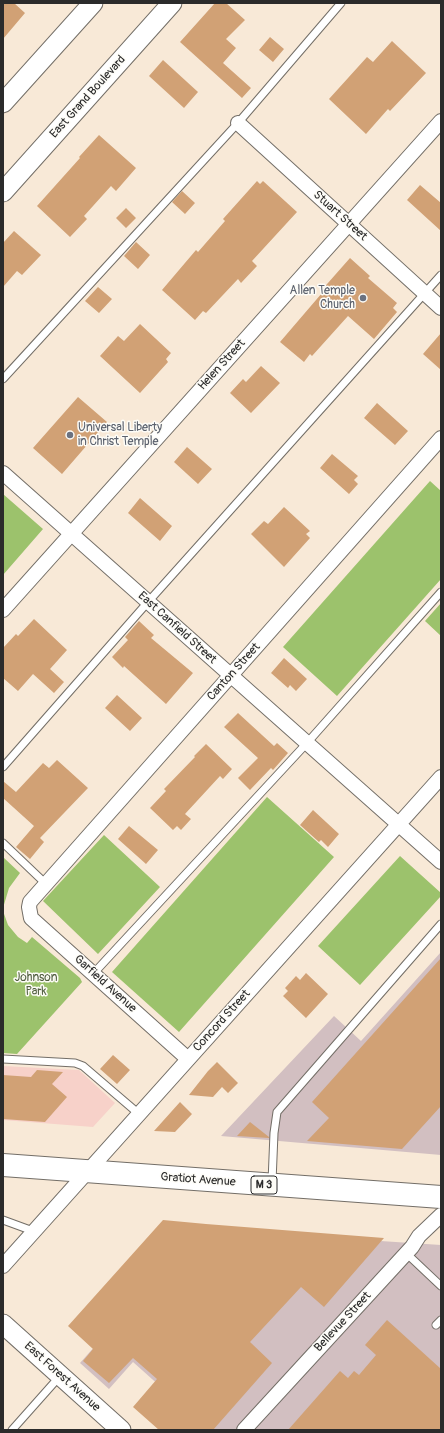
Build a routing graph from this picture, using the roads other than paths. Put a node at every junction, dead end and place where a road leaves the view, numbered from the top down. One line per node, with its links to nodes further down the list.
1 (93, 3): 4 (main road)
2 (172, 3): 7 (main road, East Grand Boulevard)
3 (341, 3): 6 (lane)
4 (3, 103)
5 (441, 121): 8 (street, Helen Street)
6 (238, 123): 8 (street, Stuart Street); 12 (lane)
7 (3, 192)
8 (348, 224): 10 (street, Stuart Street); 15 (street, Helen Street)
9 (441, 275): 10 (lane)
10 (424, 293): 11 (street, Stuart Street); 17 (lane)
11 (441, 308)
12 (3, 379)
13 (441, 438): 19 (street, Canton Street)
14 (3, 473): 15 (street, East Canfield Street)
15 (71, 534): 17 (street, East Canfield Street); 18 (street, Helen Street)
16 (441, 592): 20 (lane)
17 (148, 602): 19 (street, East Canfield Street); 21 (lane)
18 (3, 610)
19 (231, 676): 20 (street, East Canfield Street); 26 (street, Canton Street)
20 (307, 744): 23 (street, East Canfield Street); 29 (lane)
21 (3, 767)
22 (441, 777): 23 (street, Concord Street)
23 (398, 824): 25 (street, East Canfield Street); 31 (street, Concord Street)
24 (3, 843): 26 (lane)
25 (441, 862)
26 (46, 884): 27 (street, Canton Street)
27 (29, 907): 29 (street, Garfield Avenue)
28 (441, 924): 35 (lane)
29 (93, 974): 31 (street, Garfield Avenue)
30 (3, 1059): 32 (lane)
31 (188, 1059): 32 (street, Concord Street)
32 (139, 1114): 34 (street, Concord Street)
33 (3, 1165): 34 (main road, Gratiot Avenue / M 3)
34 (88, 1172): 35 (main road, Gratiot Avenue / M 3); 39 (street, Concord Street)
35 (272, 1185): 36 (main road, Gratiot Avenue / M 3)
36 (441, 1197)
37 (441, 1215): 40 (street, Bellevue Street)
38 (3, 1220): 39 (lane)
39 (33, 1231): 41 (street, Concord Street)
40 (406, 1253): 42 (lane); 47 (street, Bellevue Street)
41 (3, 1266)
42 (441, 1286)
43 (3, 1324): 44 (main road, East Forest Avenue)
44 (60, 1376): 45 (lane); 46 (main road, East Forest Avenue)
45 (12, 1430)
46 (122, 1430)
47 (244, 1430)

